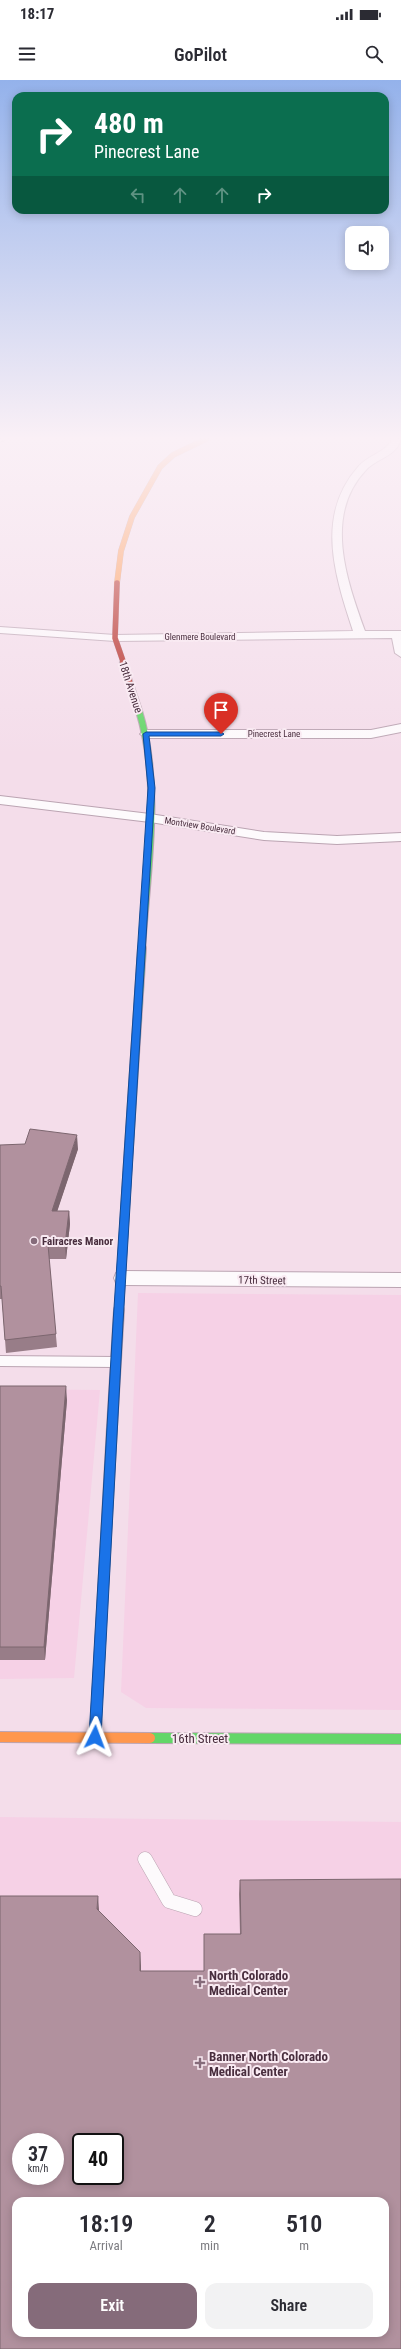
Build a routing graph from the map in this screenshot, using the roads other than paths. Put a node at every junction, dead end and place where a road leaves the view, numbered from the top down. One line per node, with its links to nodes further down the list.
1 (123, 545): 6 (street, 18th Avenue)
2 (337, 545): 4 (street)
3 (0, 630): 6 (street, Glenmere Boulevard)
4 (360, 634): 5 (street, Glenmere Boulevard); 6 (street, Glenmere Boulevard)
5 (399, 634): 7 (street)
6 (115, 638): 9 (street, 18th Avenue)
7 (401, 653)
8 (401, 728): 9 (street, Pinecrest Lane)
9 (146, 734): 11 (street, 18th Avenue)
10 (0, 800): 11 (street, Montview Boulevard)
11 (150, 818): 12 (street, Montview Boulevard); 13 (street, 18th Avenue)
12 (401, 838)
13 (122, 1278): 14 (street, 17th Street); 16 (street, 18th Avenue)
14 (401, 1280)
15 (0, 1361): 16 (lane)
16 (116, 1362): 18 (street, 18th Avenue)
17 (0, 1737): 18 (street, 16th Street)
18 (95, 1737): 19 (street, 16th Street)
19 (401, 1739)
20 (145, 1859): 21 (lane)
21 (195, 1909)

